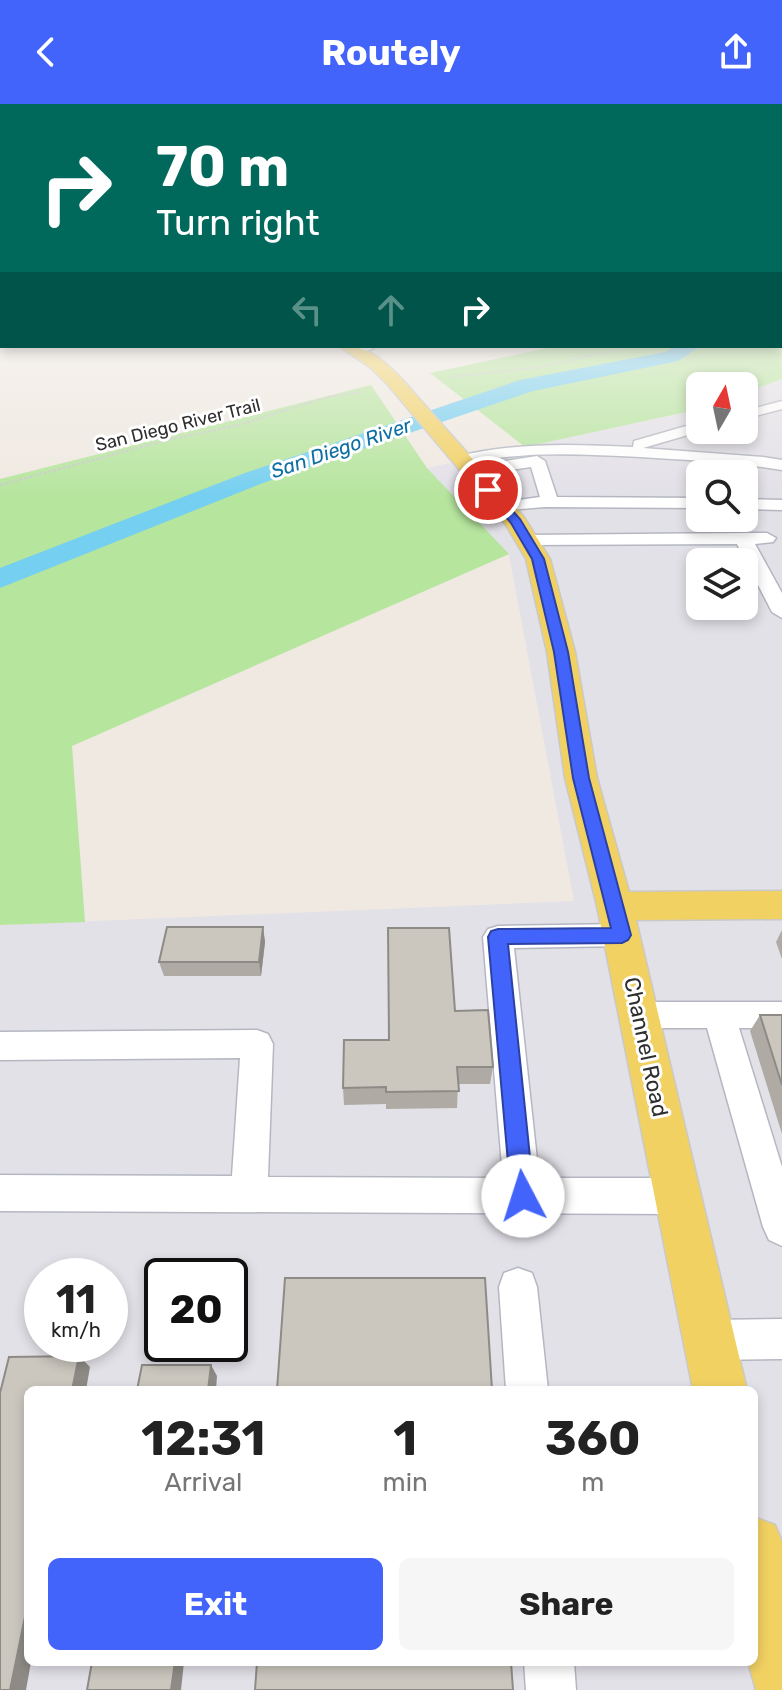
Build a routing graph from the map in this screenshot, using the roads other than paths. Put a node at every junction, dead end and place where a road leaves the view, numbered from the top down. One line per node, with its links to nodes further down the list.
1 (359, 349): 8 (main road, Channel Road)
2 (782, 405): 3 (lane)
3 (758, 411)
4 (686, 431): 5 (lane)
5 (611, 451): 7 (lane); 8 (lane)
6 (537, 461): 8 (lane); 9 (lane); 10 (lane)
7 (782, 465)
8 (467, 466): 14 (main road, Channel Road)
9 (782, 481)
10 (550, 502): 11 (lane); 14 (lane)
11 (686, 503)
12 (758, 504): 13 (lane)
13 (782, 505)
14 (503, 507): 17 (main road, Channel Road)
15 (743, 538): 16 (lane); 17 (lane); 18 (lane)
16 (767, 538)
17 (527, 540): 20 (main road, Channel Road)
18 (782, 612)
19 (782, 905): 20 (main road)
20 (619, 921): 21 (main road, Channel Road); 27 (lane)
21 (639, 1015): 22 (lane); 28 (main road, Channel Road)
22 (719, 1015): 23 (lane); 29 (lane)
23 (782, 1015)
24 (0, 1046): 26 (lane)
25 (0, 1193): 26 (lane)
26 (249, 1194): 27 (lane)
27 (523, 1196): 28 (lane)
28 (678, 1196): 32 (main road, Channel Road)
29 (782, 1227)
30 (518, 1287): 33 (lane)
31 (782, 1339): 32 (lane)
32 (709, 1340): 34 (main road, Channel Road)
33 (527, 1386)
34 (719, 1386)
35 (758, 1564): 37 (main road)
36 (549, 1666): 38 (lane)
37 (782, 1675)
38 (551, 1690)

